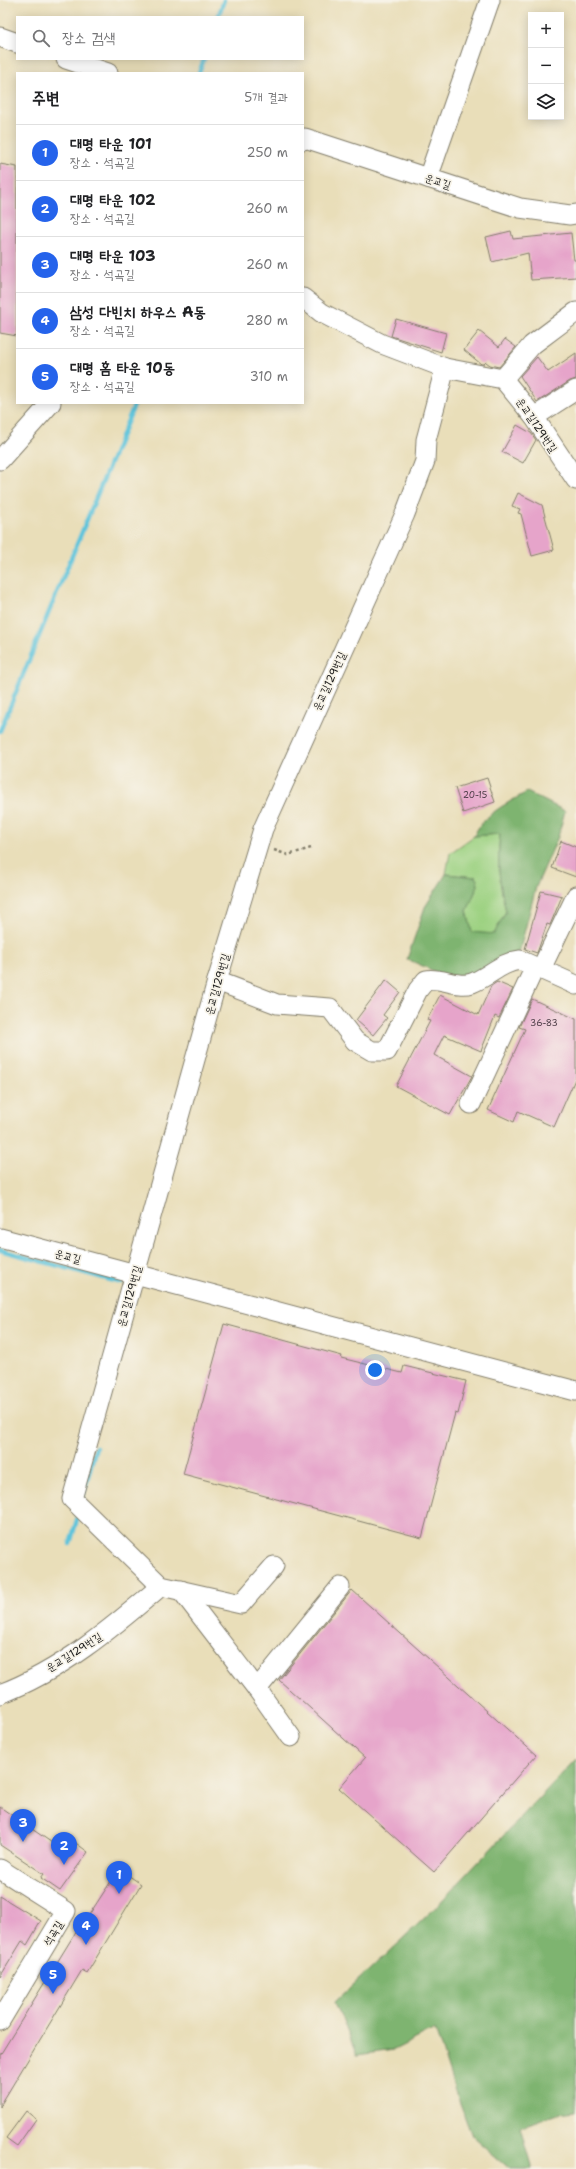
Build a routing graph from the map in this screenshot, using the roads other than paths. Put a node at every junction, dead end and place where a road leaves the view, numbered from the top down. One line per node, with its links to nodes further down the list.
1 (490, 0): 7 (street)
2 (0, 37): 3 (street)
3 (16, 43)
4 (69, 60): 5 (street)
5 (105, 72)
6 (304, 138): 7 (street, 운교길)
7 (428, 178): 8 (street, 운교길)
8 (576, 214)
9 (304, 299): 11 (street)
10 (576, 312): 12 (street)
11 (445, 368): 12 (street); 20 (street, 운교길129번길)
12 (503, 379): 15 (street, 운교길129번길)
13 (576, 390): 15 (street)
14 (50, 404): 16 (street)
15 (534, 417): 17 (street, 운교길129번길)
16 (0, 460)
17 (576, 480)
18 (576, 896): 19 (street)
19 (538, 968): 20 (street); 21 (street); 22 (street)
20 (217, 981): 24 (street, 운교길129번길)
21 (576, 985)
22 (471, 1104)
23 (0, 1238): 24 (street, 운교길)
24 (135, 1275): 25 (street, 운교길); 27 (street, 운교길129번길)
25 (576, 1391)
26 (274, 1566): 29 (street)
27 (161, 1586): 29 (street); 31 (street, 운교길129번길)
28 (340, 1587): 30 (street)
29 (181, 1590): 30 (street)
30 (257, 1689): 32 (street)
31 (0, 1694)
32 (291, 1737)
33 (0, 1869): 34 (street, 석곡길)
34 (0, 2021)

